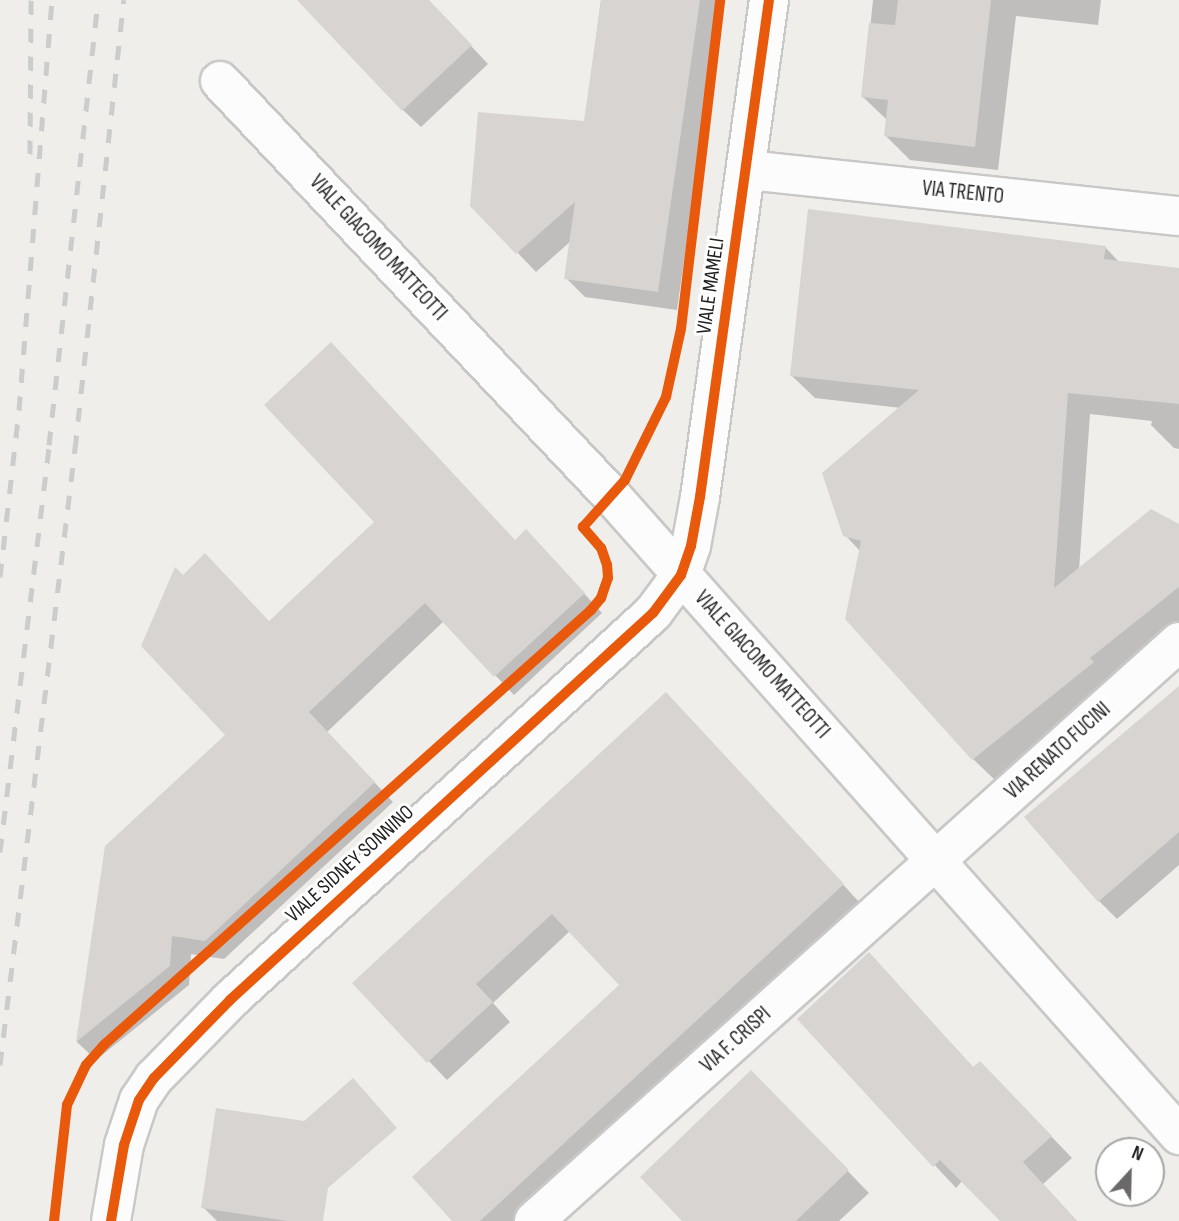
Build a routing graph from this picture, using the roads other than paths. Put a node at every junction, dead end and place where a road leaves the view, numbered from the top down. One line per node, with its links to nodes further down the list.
1 (769, 0): 3 (street, VIALE MAMELI)
2 (220, 81): 5 (street, VIALE GIACOMO MATTEOTTI)
3 (747, 170): 4 (street, VIA TRENTO); 5 (street, VIALE MAMELI)
4 (1179, 216)
5 (681, 575): 7 (street, VIALE GIACOMO MATTEOTTI); 9 (street, VIALE SIDNEY SONNINO)
6 (1179, 642): 7 (street, VIA RENATO FUCINI)
7 (938, 859): 8 (street, VIALE GIACOMO MATTEOTTI); 10 (street, VIA F. CRISPI)
8 (1179, 1135)
9 (111, 1221)
10 (534, 1221)

